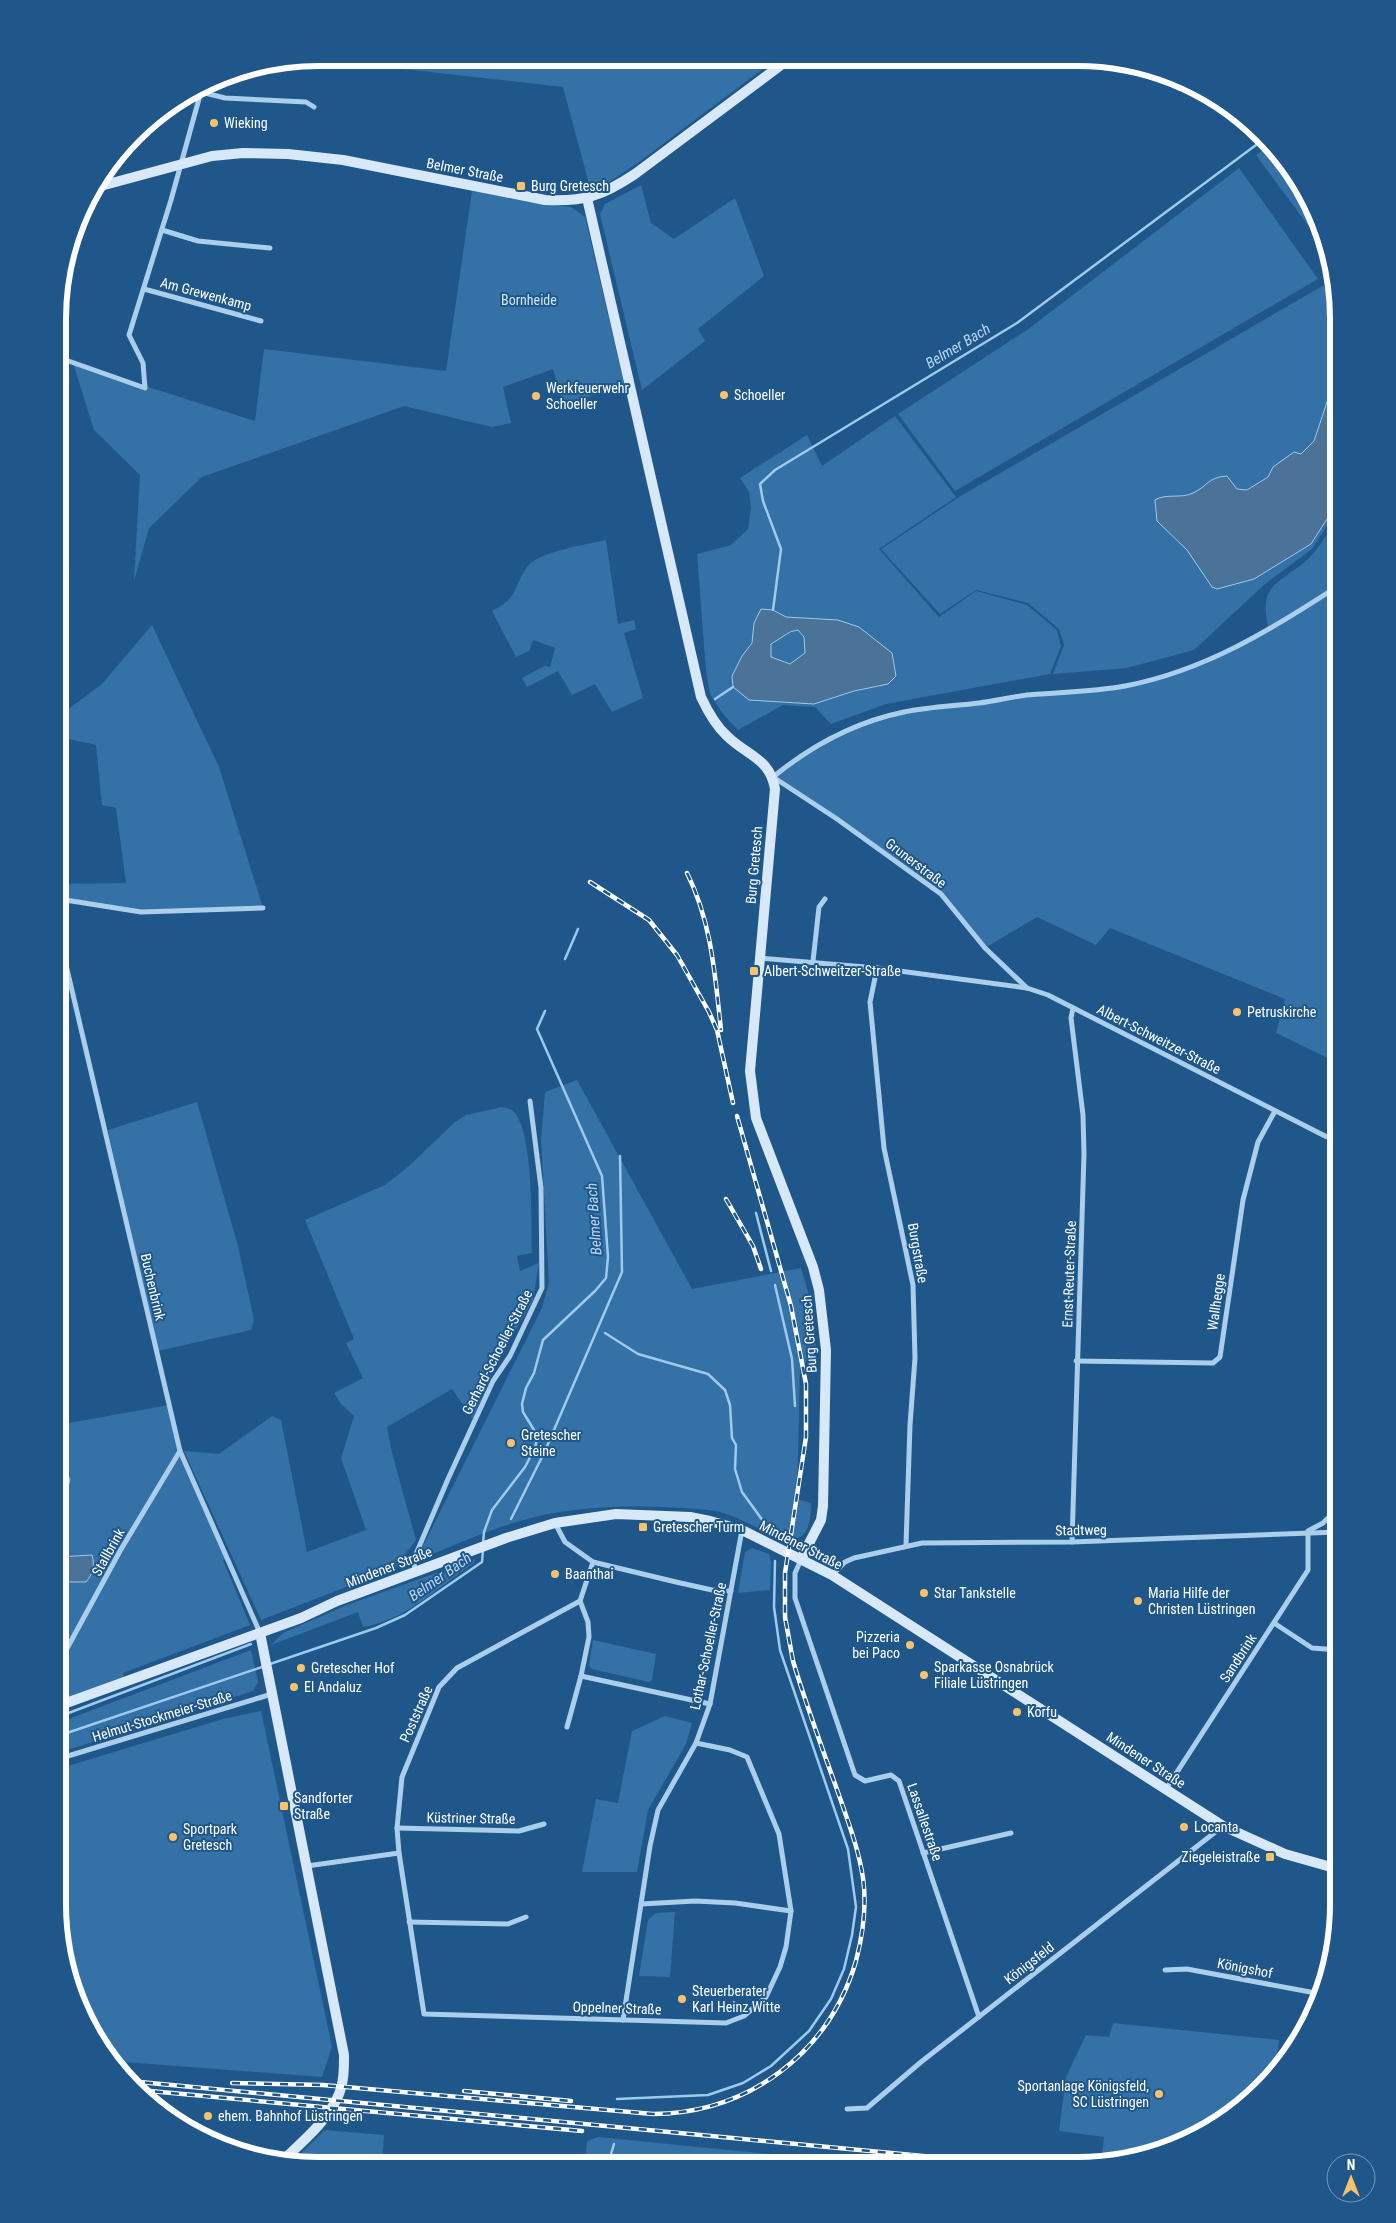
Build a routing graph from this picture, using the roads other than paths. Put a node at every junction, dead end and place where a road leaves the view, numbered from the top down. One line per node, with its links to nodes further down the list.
1 (780, 66): 7 (street, Belmer Straße)
2 (207, 92): 4 (street)
3 (200, 96): 5 (street, Am Grewenkamp)
4 (314, 107)
5 (181, 163): 6 (street, Belmer Straße); 7 (street, Belmer Straße); 8 (street, Am Grewenkamp)
6 (105, 185)
7 (587, 198): 14 (street)
8 (162, 230): 9 (street); 10 (street, Am Grewenkamp)
9 (270, 248)
10 (144, 289): 11 (street, Am Grewenkamp); 12 (street, Am Grewenkamp)
11 (261, 321)
12 (66, 360)
13 (1330, 591): 14 (street)
14 (773, 777): 18 (street, Burg Gretesch); 22 (street, Grunerstraße)
15 (825, 899): 19 (street)
16 (66, 900): 17 (street)
17 (263, 908)
18 (759, 958): 19 (street, Albert-Schweitzer-Straße); 36 (street, Burg Gretesch)
19 (813, 961): 21 (street, Albert-Schweitzer-Straße)
20 (66, 965): 28 (street, Buchenbrink)
21 (877, 968): 22 (street, Albert-Schweitzer-Straße); 35 (street, Burgstraße)
22 (1027, 988): 23 (street, Albert-Schweitzer-Straße)
23 (1073, 1008): 25 (street, Albert-Schweitzer-Straße); 27 (street, Ernst-Reuter-Straße)
24 (530, 1101): 38 (street, Gerhard-Schoeller-Straße)
25 (1276, 1111): 26 (street, Albert-Schweitzer-Straße); 27 (street, Wallhegge)
26 (1330, 1136)
27 (1076, 1360): 34 (street, Ernst-Reuter-Straße)
28 (180, 1451): 43 (street, Buchenbrink); 45 (street, Stallbrink)
29 (1330, 1516): 32 (street)
30 (555, 1523): 31 (street, Mindener Straße); 37 (street); 38 (street, Mindener Straße)
31 (742, 1530): 36 (street, Mindener Straße); 40 (street, Lothar-Schoeller-Straße)
32 (1308, 1532): 33 (street, Stadtweg); 34 (street, Stadtweg); 42 (street, Sandbrink)
33 (1330, 1532)
34 (1072, 1542): 35 (street, Stadtweg)
35 (906, 1545): 39 (street, Stadtweg)
36 (801, 1560): 39 (street, Mindener Straße); 59 (street, Lassallestraße)
37 (593, 1562): 40 (street); 41 (street)
38 (416, 1571): 43 (street, Mindener Straße)
39 (832, 1575): 53 (street, Mindener Straße)
40 (731, 1591): 49 (street, Lothar-Schoeller-Straße)
41 (580, 1601): 46 (street); 56 (street, Poststraße)
42 (1274, 1623): 44 (street); 53 (street, Sandbrink)
43 (260, 1633): 47 (street); 48 (street, Mindener Straße)
44 (1330, 1649)
45 (66, 1650)
46 (582, 1676): 49 (street); 50 (street)
47 (272, 1694): 52 (street, Helmut-Stockmeier-Straße); 60 (street)
48 (66, 1703)
49 (710, 1704): 51 (street, Lothar-Schoeller-Straße)
50 (567, 1727)
51 (696, 1743): 62 (street, Lothar-Schoeller-Straße); 63 (street, Oppelner Straße)
52 (66, 1757)
53 (1166, 1790): 55 (street, Mindener Straße)
54 (544, 1824): 56 (street, Küstriner Straße)
55 (1223, 1826): 61 (street, Mindener Straße); 69 (street, Königsfeld)
56 (397, 1828): 58 (street, Poststraße)
57 (1011, 1833): 59 (street)
58 (399, 1853): 60 (street); 65 (street, Poststraße)
59 (923, 1853): 69 (street, Lassallestraße)
60 (307, 1866): 72 (street)
61 (1330, 1867)
62 (641, 1904): 63 (street); 70 (street, Lothar-Schoeller-Straße)
63 (791, 1910): 70 (street, Oppelner Straße)
64 (526, 1917): 65 (street)
65 (409, 1922): 68 (street, Poststraße)
66 (1165, 1970): 67 (street, Königshof)
67 (1314, 1993)
68 (424, 2014): 70 (street, Oppelner Straße)
69 (978, 2017): 71 (street, Königsfeld)
70 (623, 2020)
71 (847, 2108)
72 (288, 2155)

